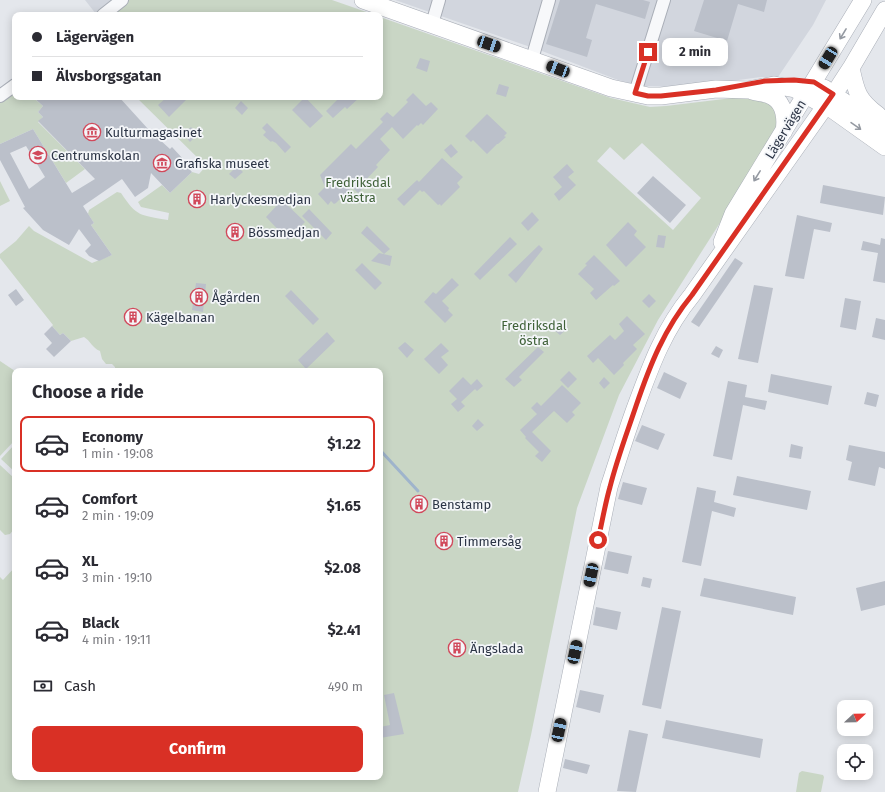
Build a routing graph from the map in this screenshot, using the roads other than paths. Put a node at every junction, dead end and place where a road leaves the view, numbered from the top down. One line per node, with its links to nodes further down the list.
1 (122, 0): 8 (street)
2 (363, 0): 9 (street)
3 (439, 0): 9 (street)
4 (549, 0): 10 (street)
5 (664, 0): 16 (street)
6 (863, 0): 13 (street, Lägervägen, one-way to 13)
7 (885, 10): 11 (street)
8 (107, 12)
9 (432, 24): 10 (street)
10 (532, 59): 16 (street)
11 (852, 68): 18 (street, Lägervägen); 19 (street)
12 (12, 87): 17 (street)
13 (809, 88): 14 (street); 15 (street); 18 (street); 21 (street, Lägervägen)
14 (716, 90): 15 (street); 16 (street)
15 (748, 90): 21 (street)
16 (635, 93)
17 (0, 96)
18 (832, 96): 20 (street); 22 (street, one-way to 22); 23 (street, Lägervägen)
19 (885, 120)
20 (885, 130)
21 (784, 131): 23 (street, Lägervägen, one-way to 23)
22 (885, 147)
23 (714, 262): 24 (street, Lägervägen)
24 (547, 792)

